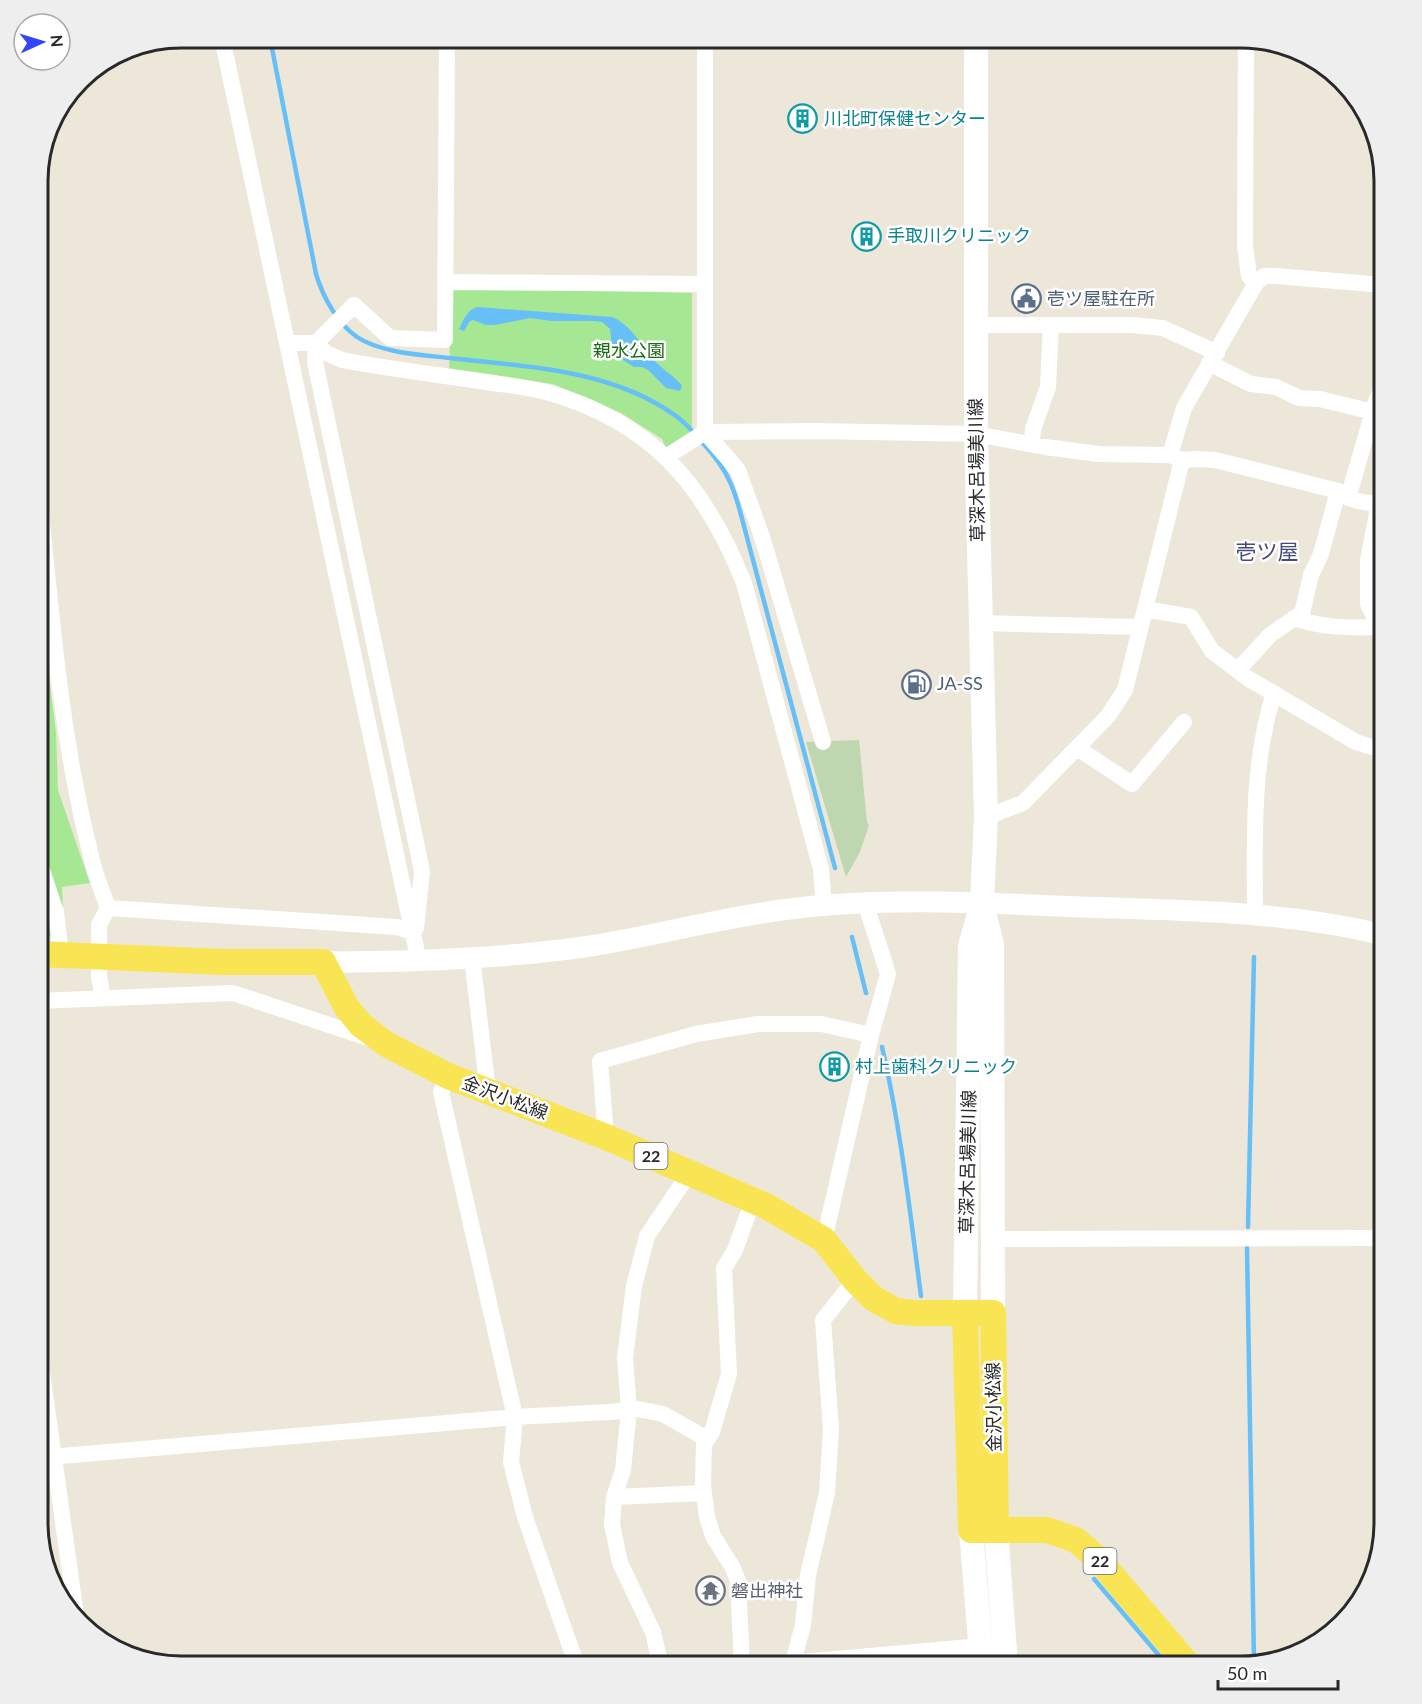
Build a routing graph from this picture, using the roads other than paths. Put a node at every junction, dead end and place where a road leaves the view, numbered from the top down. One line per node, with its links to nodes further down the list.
1 (224, 48): 13 (street)
2 (447, 48): 6 (street)
3 (705, 48): 8 (street)
4 (976, 48): 10 (main road, 草深木呂場美川線)
5 (1246, 48): 7 (street)
6 (445, 282): 8 (street); 12 (street)
7 (1256, 283): 9 (street); 14 (street)
8 (705, 284): 17 (street)
9 (1374, 284)
10 (976, 325): 11 (street); 18 (main road, 草深木呂場美川線)
11 (1051, 325): 14 (street); 19 (street)
12 (320, 338): 13 (street); 20 (street); 48 (street)
13 (288, 343): 48 (street)
14 (1213, 358): 15 (street); 21 (street)
15 (1374, 423)
16 (1374, 425): 22 (street)
17 (705, 432): 18 (street); 20 (street); 35 (street)
18 (976, 434): 19 (street); 29 (main road, 草深木呂場美川線)
19 (1032, 444): 21 (street)
20 (666, 457): 42 (street)
21 (1176, 458): 22 (street); 26 (street)
22 (1343, 495): 23 (street); 28 (street)
23 (1374, 503)
24 (1374, 572): 27 (street)
25 (48, 575): 43 (street)
26 (1145, 609): 30 (street); 32 (street)
27 (1374, 614)
28 (1294, 618): 31 (street); 32 (street)
29 (981, 623): 30 (street); 38 (main road, 草深木呂場美川線)
30 (1140, 627): 36 (street)
31 (1374, 627)
32 (1238, 670): 33 (street)
33 (1274, 693): 37 (street); 46 (street)
34 (1184, 722): 36 (street)
35 (823, 742)
36 (1077, 748): 38 (street)
37 (1374, 748)
38 (986, 817): 41 (main road, 草深木呂場美川線)
39 (48, 888): 45 (street)
40 (865, 902): 41 (street); 42 (street); 56 (street)
41 (982, 903): 46 (street); 64 (main road, 草深木呂場美川線); 68 (main road, 草深木呂場美川線)
42 (824, 905): 50 (street)
43 (108, 908): 48 (street); 54 (street)
44 (48, 912): 45 (street)
45 (56, 912): 49 (street)
46 (1255, 916): 47 (street)
47 (1374, 933)
48 (414, 936): 52 (street)
49 (64, 955): 51 (main road); 53 (street)
50 (472, 958): 52 (street); 59 (street)
51 (323, 962): 52 (street); 57 (main road, 金沢小松線 / 22)
52 (419, 962)
53 (48, 964)
54 (103, 998): 55 (street); 57 (street)
55 (48, 1001)
56 (871, 1035): 60 (street); 65 (street)
57 (386, 1044): 58 (main road, 金沢小松線 / 22)
58 (448, 1076): 59 (main road, 金沢小松線 / 22); 70 (street)
59 (488, 1091): 60 (main road, 金沢小松線 / 22)
60 (606, 1137): 61 (main road, 金沢小松線 / 22)
61 (690, 1172): 62 (main road, 金沢小松線 / 22); 69 (street)
62 (753, 1200): 65 (main road, 金沢小松線 / 22); 71 (street)
63 (1374, 1238): 64 (street)
64 (993, 1239): 67 (main road, 草深木呂場美川線)
65 (824, 1240): 66 (main road, 金沢小松線 / 22)
66 (855, 1280): 68 (main road, 金沢小松線 / 22); 82 (street)
67 (993, 1313): 68 (main road, 金沢小松線 / 22); 76 (main road, 金沢小松線)
68 (965, 1314): 76 (main road, 金沢小松線)
69 (629, 1410): 70 (street); 71 (street); 75 (street)
70 (515, 1417): 72 (street); 79 (street)
71 (707, 1439): 74 (street)
72 (48, 1457)
73 (48, 1468): 77 (street)
74 (704, 1493): 75 (street); 81 (street)
75 (614, 1497): 80 (street)
76 (983, 1529): 78 (main road); 83 (main road); 84 (main road, 22)
77 (73, 1602)
78 (1005, 1655): 83 (street)
79 (574, 1656)
80 (659, 1656)
81 (742, 1656)
82 (795, 1656)
83 (981, 1656)
84 (1180, 1656)

